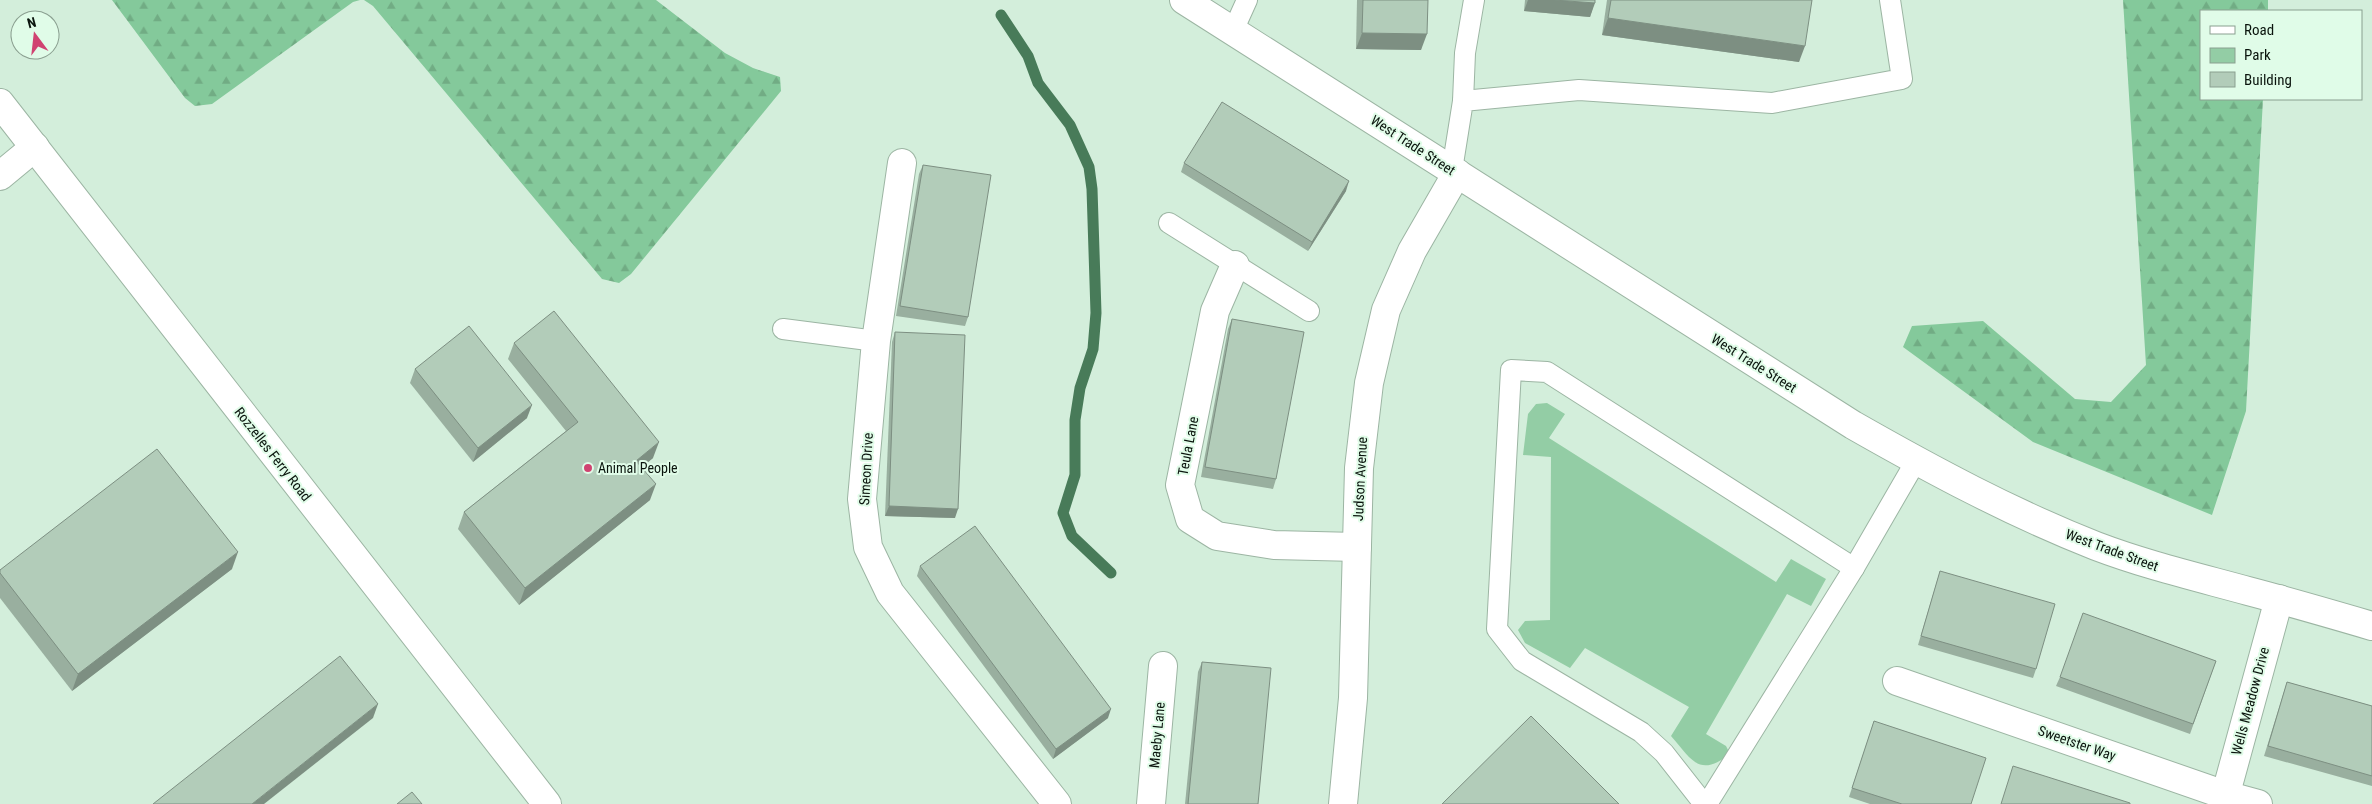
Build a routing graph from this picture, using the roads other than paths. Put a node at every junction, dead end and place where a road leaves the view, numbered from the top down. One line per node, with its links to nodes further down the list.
1 (1184, 0): 5 (street, West Trade Street)
2 (1247, 0): 5 (lane)
3 (1474, 0): 6 (lane)
4 (1890, 0): 6 (lane)
5 (1233, 31): 10 (street, West Trade Street)
6 (1463, 101): 10 (lane)
7 (0, 103): 8 (street, Rozzelles Ferry Road)
8 (35, 147): 11 (street); 25 (street, Rozzelles Ferry Road)
9 (902, 163): 16 (street, Simeon Drive)
10 (1454, 172): 17 (street, West Trade Street); 18 (street, Judson Avenue)
11 (0, 176)
12 (1169, 223): 13 (lane)
13 (1235, 265): 14 (lane); 18 (street, Teula Lane)
14 (1309, 311)
15 (783, 329): 16 (lane)
16 (876, 341): 26 (street, Simeon Drive)
17 (1916, 461): 19 (lane); 20 (street, West Trade Street)
18 (1357, 547): 28 (street, Judson Avenue)
19 (1854, 568): 29 (lane); 29 (lane)
20 (2279, 599): 21 (street, West Trade Street); 24 (street, Wells Meadow Drive)
21 (2372, 626)
22 (1163, 666): 27 (street, Maeby Lane)
23 (1897, 680): 24 (street, Sweetster Way)
24 (2224, 799): 30 (street, Sweetster Way)
25 (547, 804)
26 (1057, 804)
27 (1151, 804)
28 (1343, 804)
29 (1705, 804)
30 (2258, 804)

